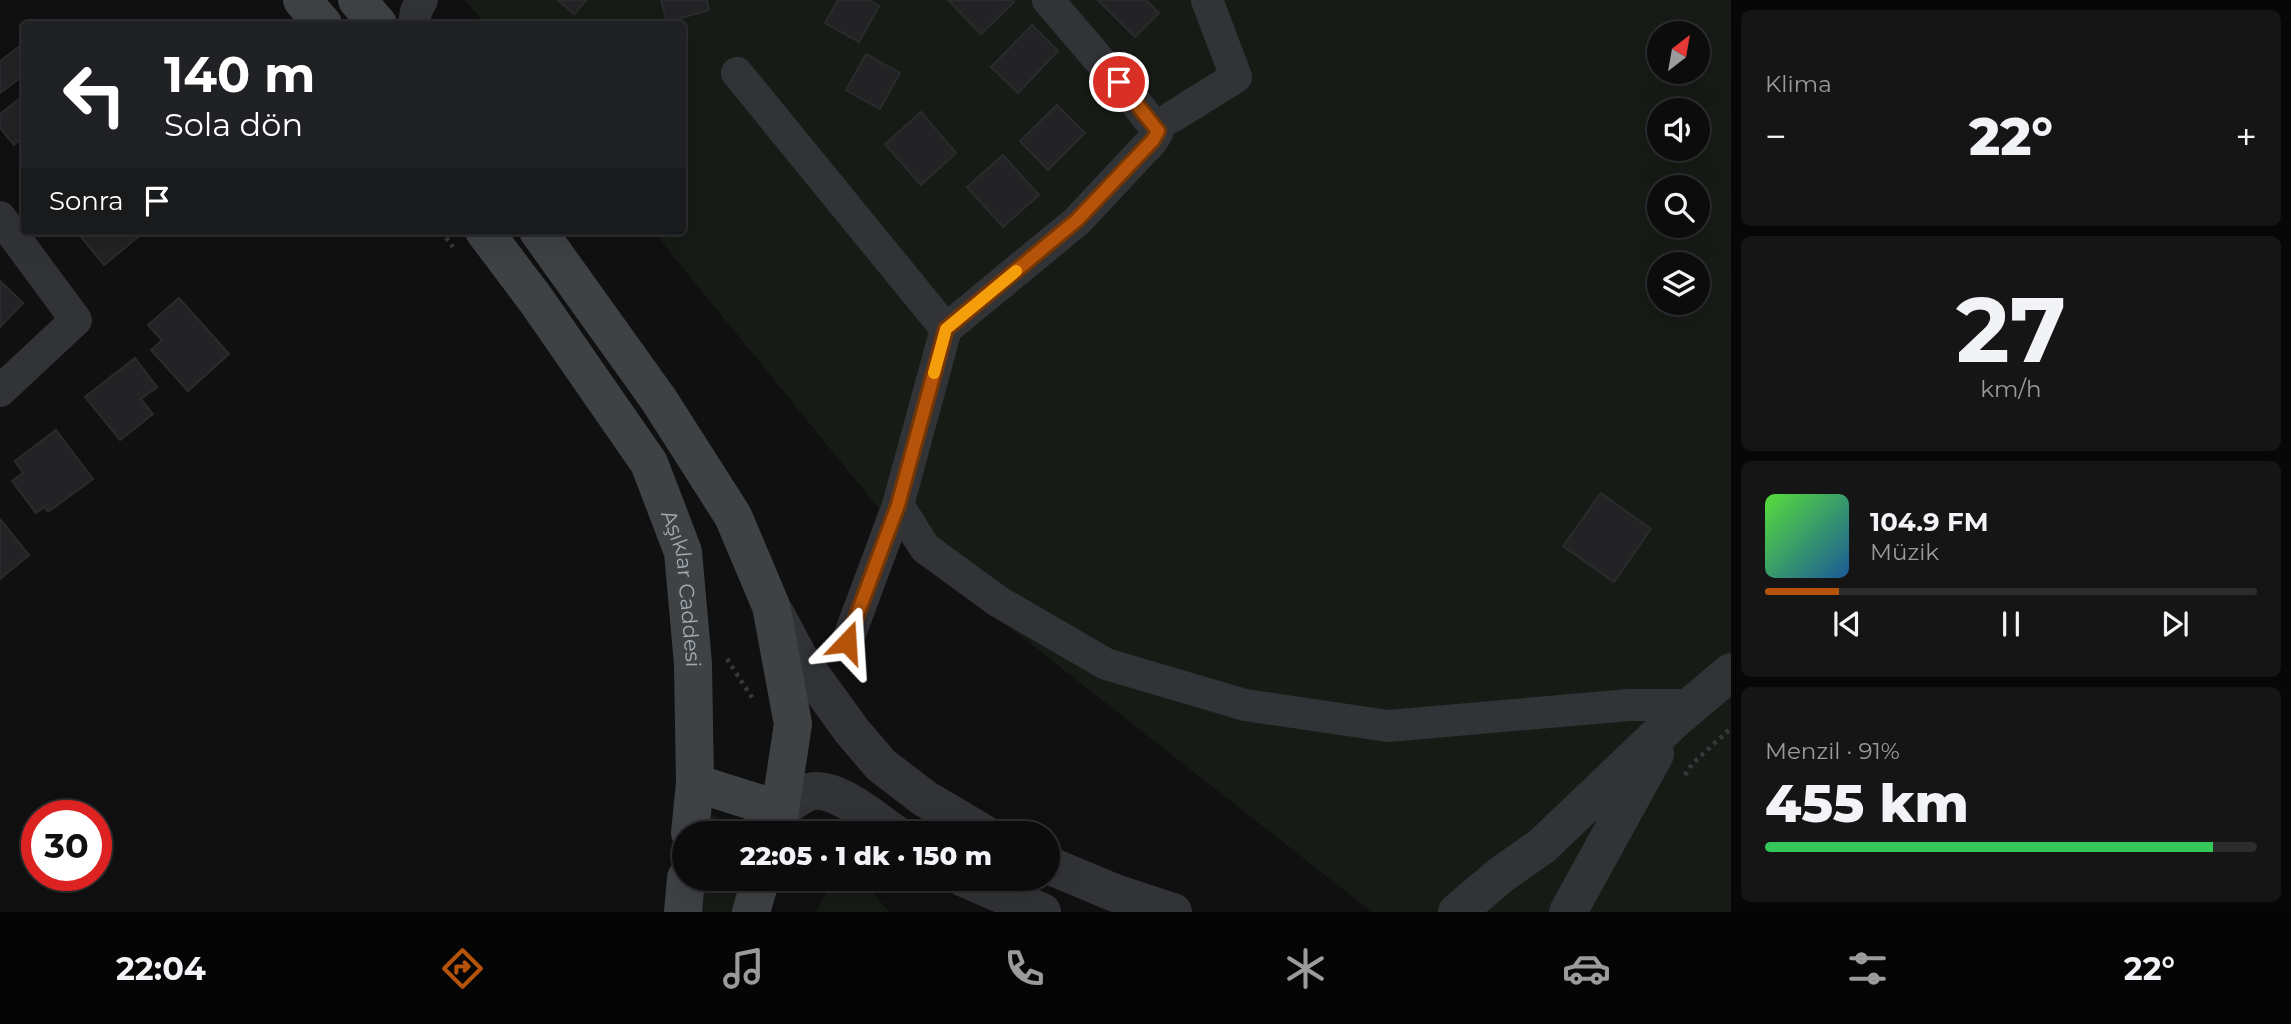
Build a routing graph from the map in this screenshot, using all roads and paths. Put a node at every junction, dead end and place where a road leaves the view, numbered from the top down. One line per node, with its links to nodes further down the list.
1 (302, 0): 6 (main road)
2 (357, 0): 7 (main road)
3 (422, 0): 8 (street)
4 (1048, 0): 14 (street)
5 (1207, 0): 10 (street)
6 (320, 21)
7 (375, 21)
8 (414, 21)
9 (737, 73): 14 (street)
10 (1172, 117)
11 (0, 217): 15 (street)
12 (487, 235): 21 (main road, Aşıklar Caddesi)
13 (541, 235): 17 (main road)
14 (946, 329): 16 (street)
15 (0, 391)
16 (898, 505): 18 (street); 20 (street)
17 (771, 606): 23 (main road); 25 (street)
18 (847, 642)
19 (1731, 672): 20 (street)
20 (1682, 713): 34 (street); 35 (street)
21 (695, 783): 22 (main road, Aşıklar Caddesi); 23 (main road)
22 (691, 821)
23 (777, 821): 24 (street)
24 (876, 821)
25 (963, 821)
26 (1060, 869): 33 (street)
27 (684, 891): 30 (main road)
28 (757, 891): 31 (main road)
29 (994, 891): 32 (street)
30 (682, 912)
31 (751, 912)
32 (1042, 912)
33 (1173, 912)
34 (1457, 912)
35 (1568, 912)

